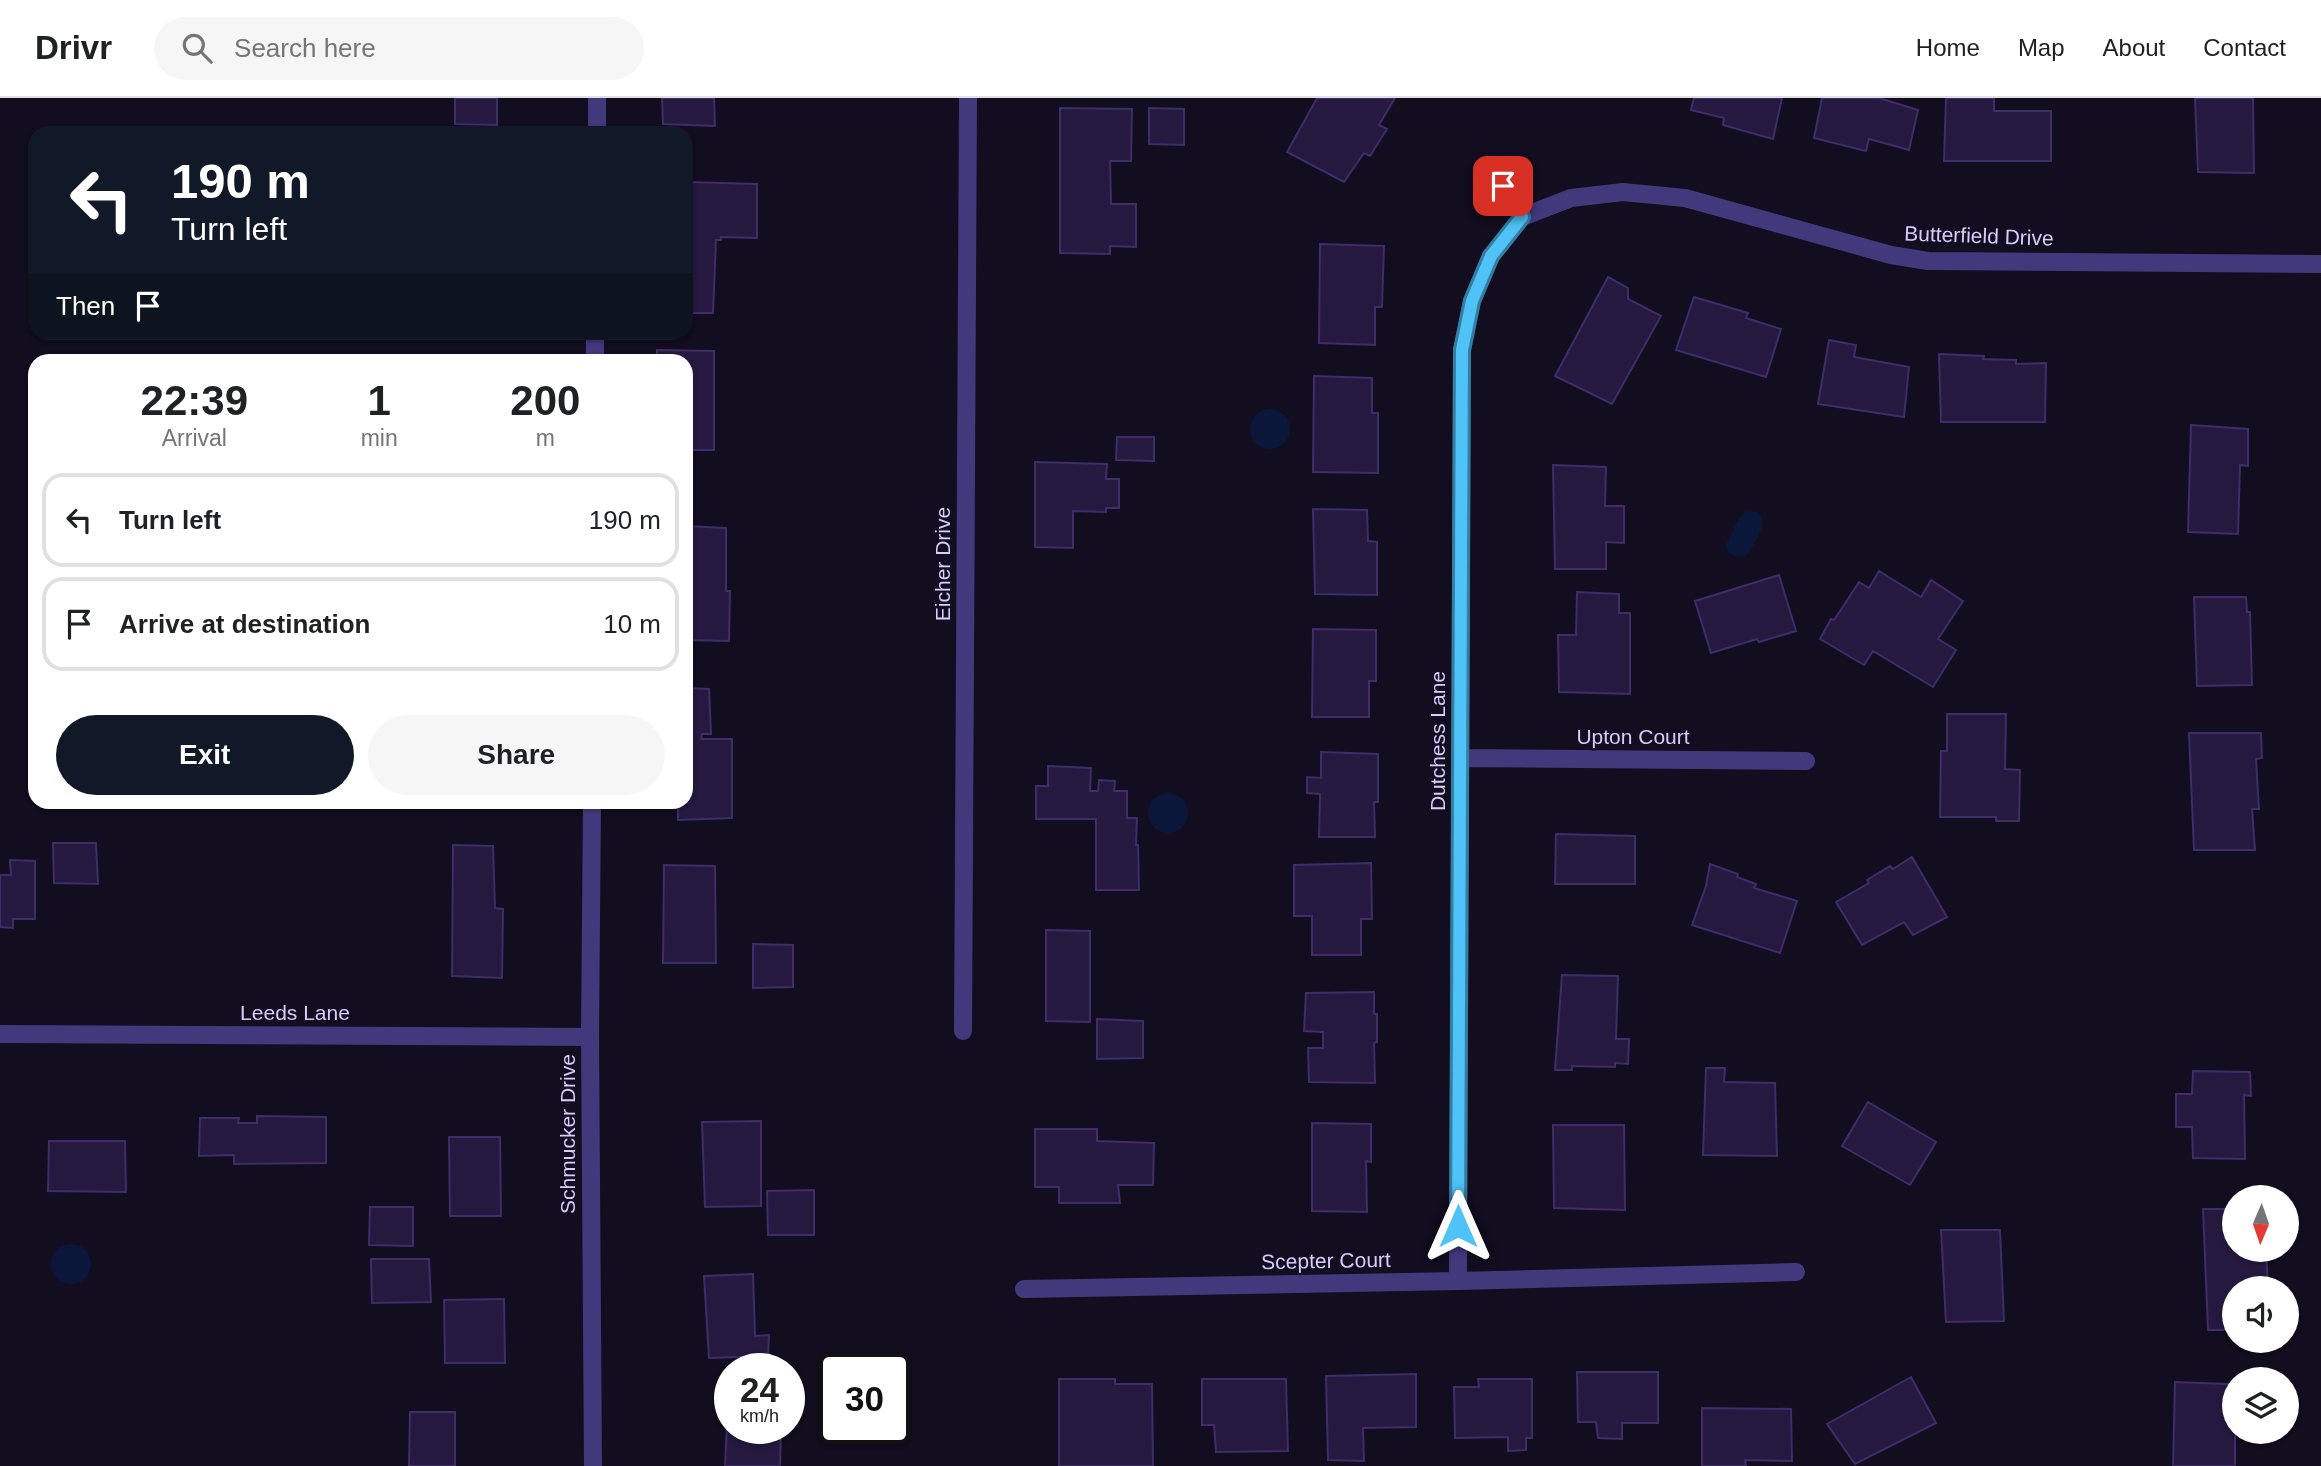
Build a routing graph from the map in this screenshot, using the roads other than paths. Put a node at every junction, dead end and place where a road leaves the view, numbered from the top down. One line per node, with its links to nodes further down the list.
1 (597, 98): 3 (street)
2 (968, 98): 10 (street, Eicher Drive)
3 (597, 126)
4 (1503, 186): 5 (street)
5 (1522, 217): 6 (street, Butterfield Drive); 7 (street, Dutchess Lane)
6 (2321, 264)
7 (1460, 758): 8 (street, Upton Court); 14 (street, Dutchess Lane)
8 (1806, 761)
9 (592, 809): 12 (street, Schmucker Drive)
10 (963, 1031)
11 (0, 1034): 12 (street, Leeds Lane)
12 (590, 1037): 16 (street, Schmucker Drive)
13 (1796, 1272): 14 (street, Scepter Court)
14 (1458, 1281): 15 (street, Scepter Court)
15 (1024, 1289)
16 (593, 1466)

